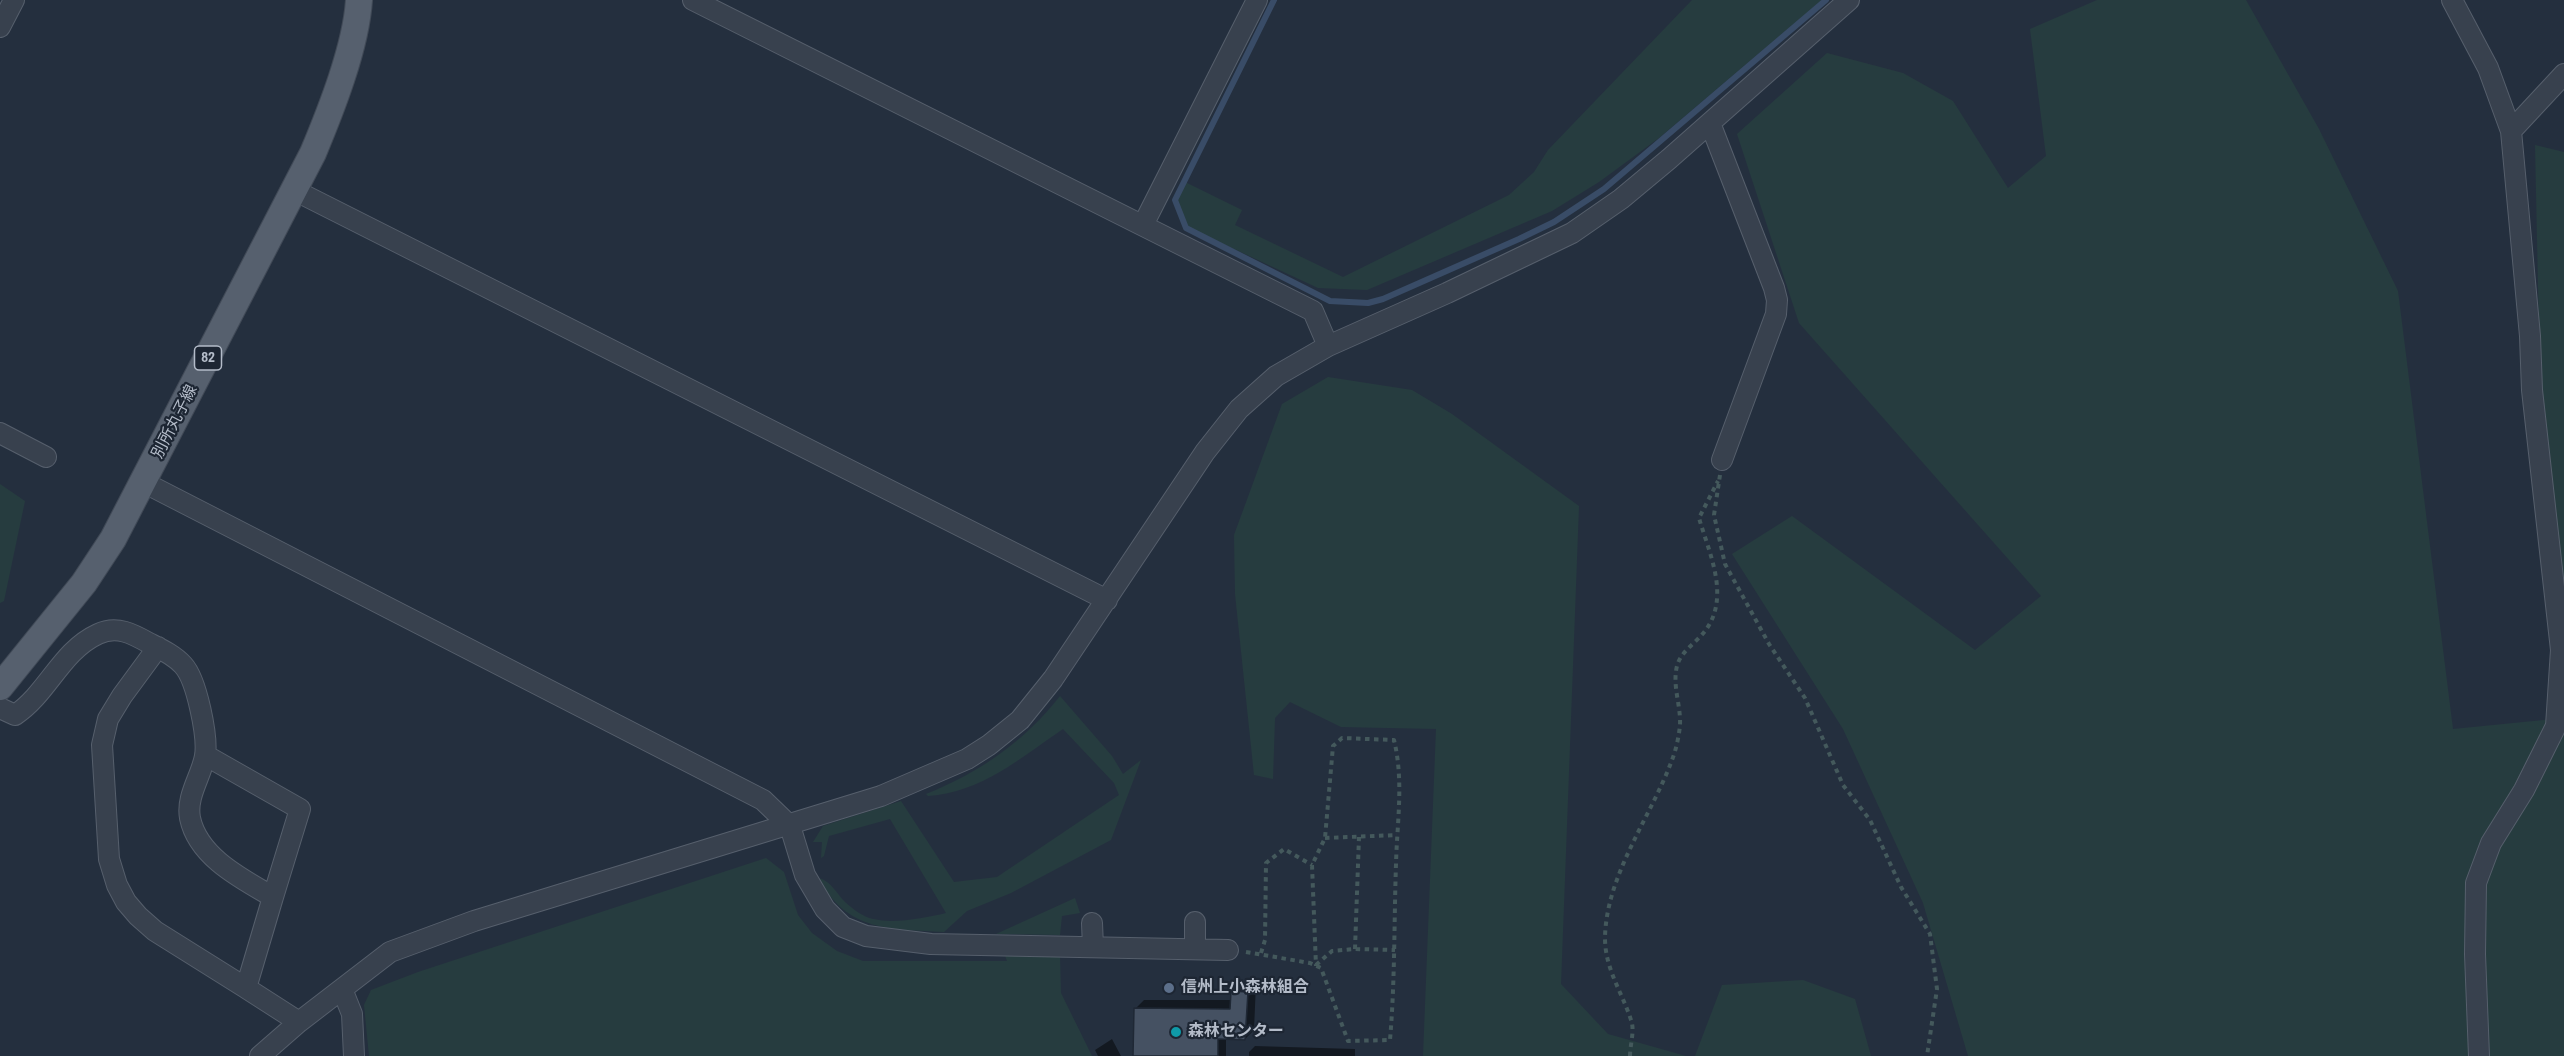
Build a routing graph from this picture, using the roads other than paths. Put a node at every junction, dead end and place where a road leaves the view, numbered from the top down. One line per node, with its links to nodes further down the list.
1 (14, 0): 7 (street)
2 (359, 0): 11 (main road, 別所丸子線 / 82)
3 (693, 0): 12 (street)
4 (1257, 0): 12 (street)
5 (1850, 0): 9 (street)
6 (2451, 0): 10 (street)
7 (0, 27)
8 (2564, 74): 10 (street)
9 (1710, 123): 13 (street); 16 (street)
10 (2511, 130): 35 (street)
11 (294, 190): 17 (main road, 別所丸子線 / 82); 18 (street)
12 (1143, 225): 13 (street)
13 (1328, 346): 18 (street)
14 (0, 433): 15 (street)
15 (46, 457)
16 (1721, 469)
17 (145, 483): 20 (main road, 別所丸子線 / 82); 23 (street)
18 (1107, 600): 23 (street)
19 (158, 647): 21 (street); 22 (street); 30 (street)
20 (0, 687)
21 (0, 708)
22 (205, 755): 24 (street); 24 (street)
23 (790, 826): 27 (street); 31 (street)
24 (273, 897): 30 (street)
25 (1195, 922): 28 (street)
26 (1092, 923): 27 (street)
27 (1093, 947): 28 (street)
28 (1195, 949): 29 (street)
29 (1228, 950)
30 (246, 988): 32 (street)
31 (342, 989): 32 (street); 34 (street)
32 (299, 1022): 33 (street)
33 (260, 1056)
34 (354, 1056)
35 (2479, 1056)

